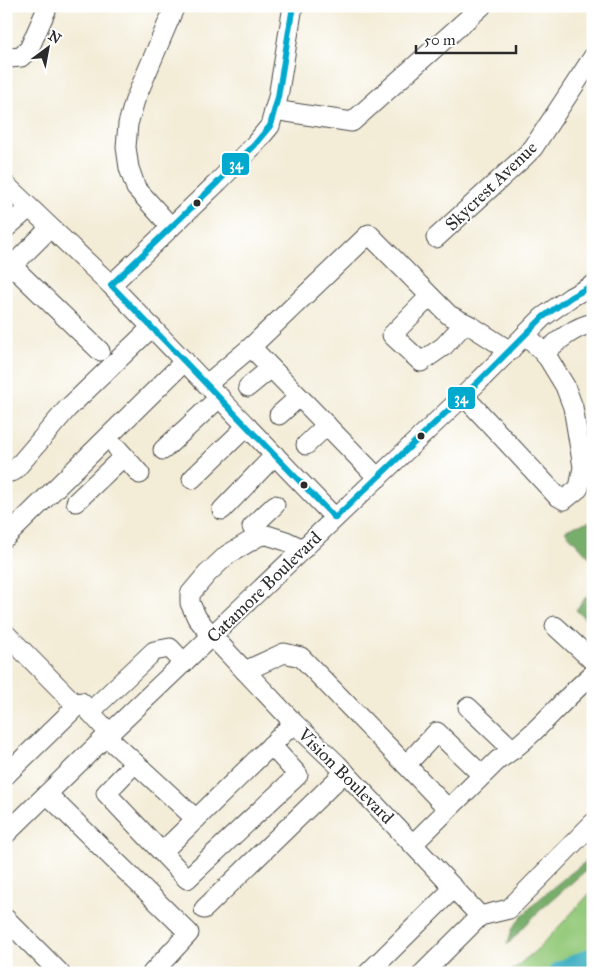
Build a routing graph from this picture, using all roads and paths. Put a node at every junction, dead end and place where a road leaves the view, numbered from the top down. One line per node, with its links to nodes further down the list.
1 (48, 6): 6 (street)
2 (175, 6): 11 (street)
3 (293, 6): 8 (street)
4 (482, 6): 5 (street)
5 (465, 13): 8 (street)
6 (6, 57)
7 (593, 57): 14 (street, Skycrest Avenue)
8 (274, 110): 11 (street)
9 (6, 185): 10 (street)
10 (29, 208): 12 (street); 13 (street)
11 (171, 227): 16 (street)
12 (6, 228)
13 (50, 228): 15 (street); 16 (street)
14 (436, 238)
15 (9, 269): 24 (street)
16 (111, 285): 21 (street)
17 (593, 285): 22 (street, Catamore Boulevard)
18 (430, 296): 19 (street); 19 (street); 23 (street)
19 (465, 323): 25 (street)
20 (593, 323): 26 (street)
21 (152, 327): 27 (street); 41 (street)
22 (526, 334): 25 (street, Catamore Boulevard); 26 (street)
23 (251, 347): 28 (street); 30 (street)
24 (100, 351)
25 (510, 351): 31 (street, Catamore Boulevard)
26 (544, 353): 31 (street)
27 (185, 361): 30 (street); 36 (street)
28 (271, 368): 29 (street); 32 (street)
29 (248, 387)
30 (213, 391): 35 (street); 38 (street)
31 (464, 396): 43 (street, Catamore Boulevard)
32 (299, 397): 33 (street); 34 (street)
33 (279, 415)
34 (326, 425): 37 (street); 43 (street)
35 (247, 426): 39 (street); 44 (street)
36 (107, 438): 40 (street); 50 (street)
37 (306, 445)
38 (163, 450)
39 (275, 455): 47 (street); 48 (street)
40 (124, 456): 42 (street); 45 (street)
41 (6, 473)
42 (140, 474)
43 (378, 478): 48 (street, Catamore Boulevard)
44 (192, 479)
45 (76, 502)
46 (275, 505): 49 (street)
47 (222, 510)
48 (335, 518): 51 (street, Catamore Boulevard)
49 (260, 536): 51 (street); 54 (street, Vision Boulevard)
50 (6, 537)
51 (303, 549): 54 (street, Catamore Boulevard)
52 (555, 626): 55 (street)
53 (6, 634): 60 (street)
54 (212, 636): 56 (street, Catamore Boulevard); 57 (street, Vision Boulevard)
55 (593, 661)
56 (184, 663): 60 (street); 62 (street, Catamore Boulevard)
57 (246, 672): 61 (street, Vision Boulevard); 66 (street)
58 (593, 674): 64 (street)
59 (468, 707): 64 (street)
60 (84, 709): 62 (street); 68 (street)
61 (294, 723): 63 (street); 67 (street, Vision Boulevard)
62 (109, 736): 65 (street); 70 (street, Catamore Boulevard)
63 (271, 745): 72 (street); 76 (street)
64 (513, 750): 69 (street)
65 (135, 763): 72 (street); 76 (street)
66 (406, 766): 69 (street); 71 (street)
67 (344, 772): 75 (street, Vision Boulevard); 78 (street)
68 (6, 775)
69 (482, 775): 71 (street)
70 (47, 794): 74 (street, Catamore Boulevard); 82 (street)
71 (448, 809): 75 (street)
72 (196, 819): 76 (street)
73 (593, 823): 79 (street)
74 (6, 834)
75 (413, 844): 77 (street, Vision Boulevard)
76 (162, 852)
77 (454, 888): 79 (street, Vision Boulevard); 83 (street)
78 (204, 909)
79 (480, 916): 84 (street)
80 (6, 919): 81 (street)
81 (60, 973)
82 (152, 973)
83 (368, 973)
84 (423, 973)

